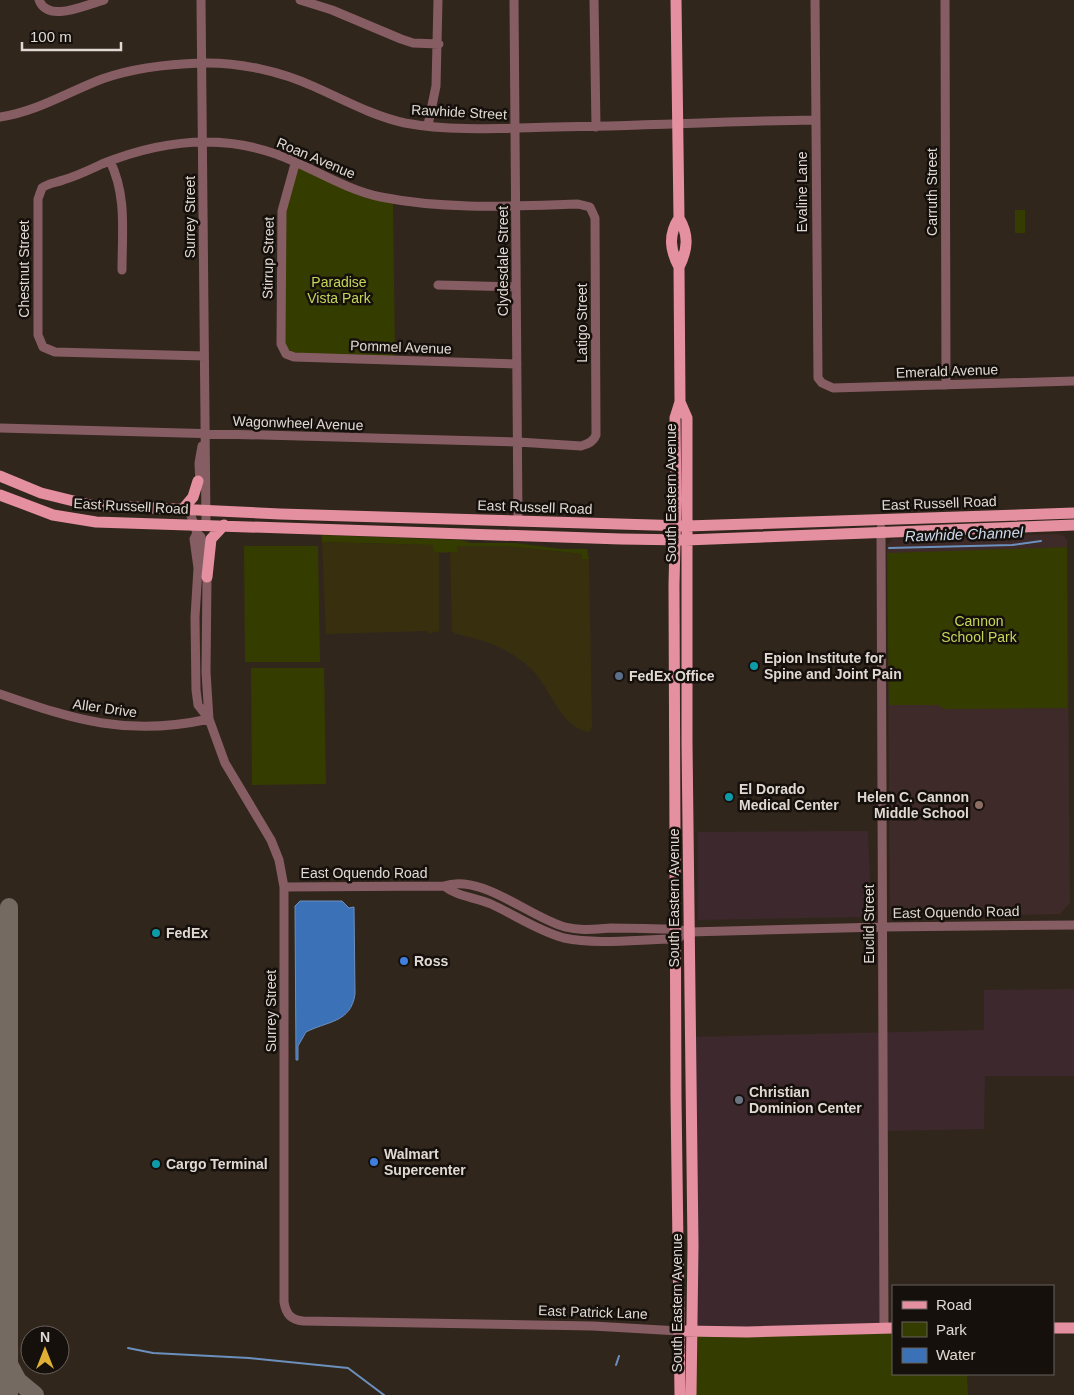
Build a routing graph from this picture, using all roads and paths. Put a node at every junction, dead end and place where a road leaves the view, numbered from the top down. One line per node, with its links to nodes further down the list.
1 (104, 0): 10 (street)
2 (201, 0): 12 (street, Surrey Street)
3 (300, 0): 11 (street)
4 (438, 0): 11 (street)
5 (514, 0): 18 (street, Clydesdale Street)
6 (594, 0): 17 (street)
7 (676, 0): 15 (main road, South Eastern Avenue)
8 (815, 0): 14 (street, Evaline Lane)
9 (945, 0): 33 (street, Carruth Street)
10 (41, 3)
11 (438, 44): 16 (street)
12 (202, 63): 13 (street, Rawhide Street); 16 (street, Rawhide Street); 19 (street, Surrey Street)
13 (0, 118)
14 (815, 120): 15 (street, Rawhide Street); 32 (street, Evaline Lane)
15 (677, 123): 17 (street, Rawhide Street); 50 (main road, South Eastern Avenue)
16 (428, 125): 18 (street, Rawhide Street)
17 (596, 127): 18 (street, Rawhide Street)
18 (515, 128): 23 (street, Clydesdale Street)
19 (203, 141): 20 (street, Roan Avenue); 21 (street, Roan Avenue); 29 (street, Surrey Street)
20 (110, 161): 22 (street, Roan Avenue); 25 (street)
21 (296, 164): 23 (street, Roan Avenue); 28 (street, Stirrup Street)
22 (40, 191): 29 (street, Chestnut Street)
23 (516, 206): 24 (street, Roan Avenue); 27 (street, Clydesdale Street)
24 (590, 207): 36 (street, Latigo Street)
25 (122, 270)
26 (438, 285): 27 (street)
27 (516, 287): 30 (street, Clydesdale Street)
28 (286, 354): 30 (street, Pommel Avenue)
29 (204, 356): 35 (street, Surrey Street)
30 (517, 364): 37 (street, Clydesdale Street)
31 (1074, 381): 33 (street, Emerald Avenue)
32 (822, 383): 33 (street, Emerald Avenue)
33 (946, 385)
34 (0, 428): 35 (street, Wagonwheel Avenue)
35 (204, 434): 37 (street, Wagonwheel Avenue); 39 (street, Surrey Street); 41 (street, Surrey Street)
36 (594, 440): 37 (street, Wagonwheel Avenue)
37 (518, 442): 46 (street, Clydesdale Street)
38 (0, 476): 42 (main road, East Russell Road)
39 (198, 481): 41 (street, Surrey Street); 42 (main road)
40 (0, 495): 51 (main road, East Russell Road)
41 (205, 506): 42 (main road, East Russell Road); 44 (main road, East Russell Road); 51 (street, Surrey Street)
42 (186, 509): 51 (street, Surrey Street)
43 (1074, 513): 45 (main road, East Russell Road)
44 (443, 519): 46 (main road, East Russell Road); 52 (main road)
45 (881, 520): 47 (main road, East Russell Road); 53 (street, Euclid Street)
46 (518, 521): 50 (main road, East Russell Road)
47 (853, 521): 50 (main road, East Russell Road); 54 (main road)
48 (224, 525): 51 (main road, East Russell Road); 52 (main road, East Russell Road); 56 (main road)
49 (1074, 525): 53 (main road, East Russell Road)
50 (681, 526): 55 (main road, South Eastern Avenue)
51 (199, 527): 56 (street, Surrey Street); 57 (street, Surrey Street)
52 (443, 532): 55 (main road, East Russell Road)
53 (881, 532): 54 (main road, East Russell Road); 65 (street, Euclid Street)
54 (853, 533): 55 (main road, East Russell Road)
55 (681, 540): 61 (main road, South Eastern Avenue); 62 (main road, South Eastern Avenue)
56 (207, 576): 58 (street, Surrey Street)
57 (198, 591): 58 (street); 60 (street, Surrey Street)
58 (206, 633): 60 (street, Surrey Street)
59 (0, 694): 60 (street, Aller Drive)
60 (209, 719): 63 (street, Surrey Street)
61 (687, 742): 62 (main road); 66 (main road, South Eastern Avenue)
62 (674, 745): 67 (main road, South Eastern Avenue)
63 (284, 887): 67 (street, East Oquendo Road); 68 (street, Surrey Street)
64 (1074, 925): 65 (street, East Oquendo Road)
65 (882, 927): 66 (street, East Oquendo Road); 69 (street, Euclid Street)
66 (689, 932): 67 (street, East Oquendo Road); 72 (main road, South Eastern Avenue)
67 (676, 934): 73 (main road, South Eastern Avenue)
68 (292, 1319): 73 (street, East Patrick Lane)
69 (888, 1328): 72 (main road, East Patrick Lane)
70 (1054, 1328): 71 (main road)
71 (1074, 1328)
72 (692, 1330): 73 (main road, East Patrick Lane); 75 (main road, South Eastern Avenue)
73 (678, 1331): 74 (main road, South Eastern Avenue)
74 (680, 1395)
75 (691, 1395)

